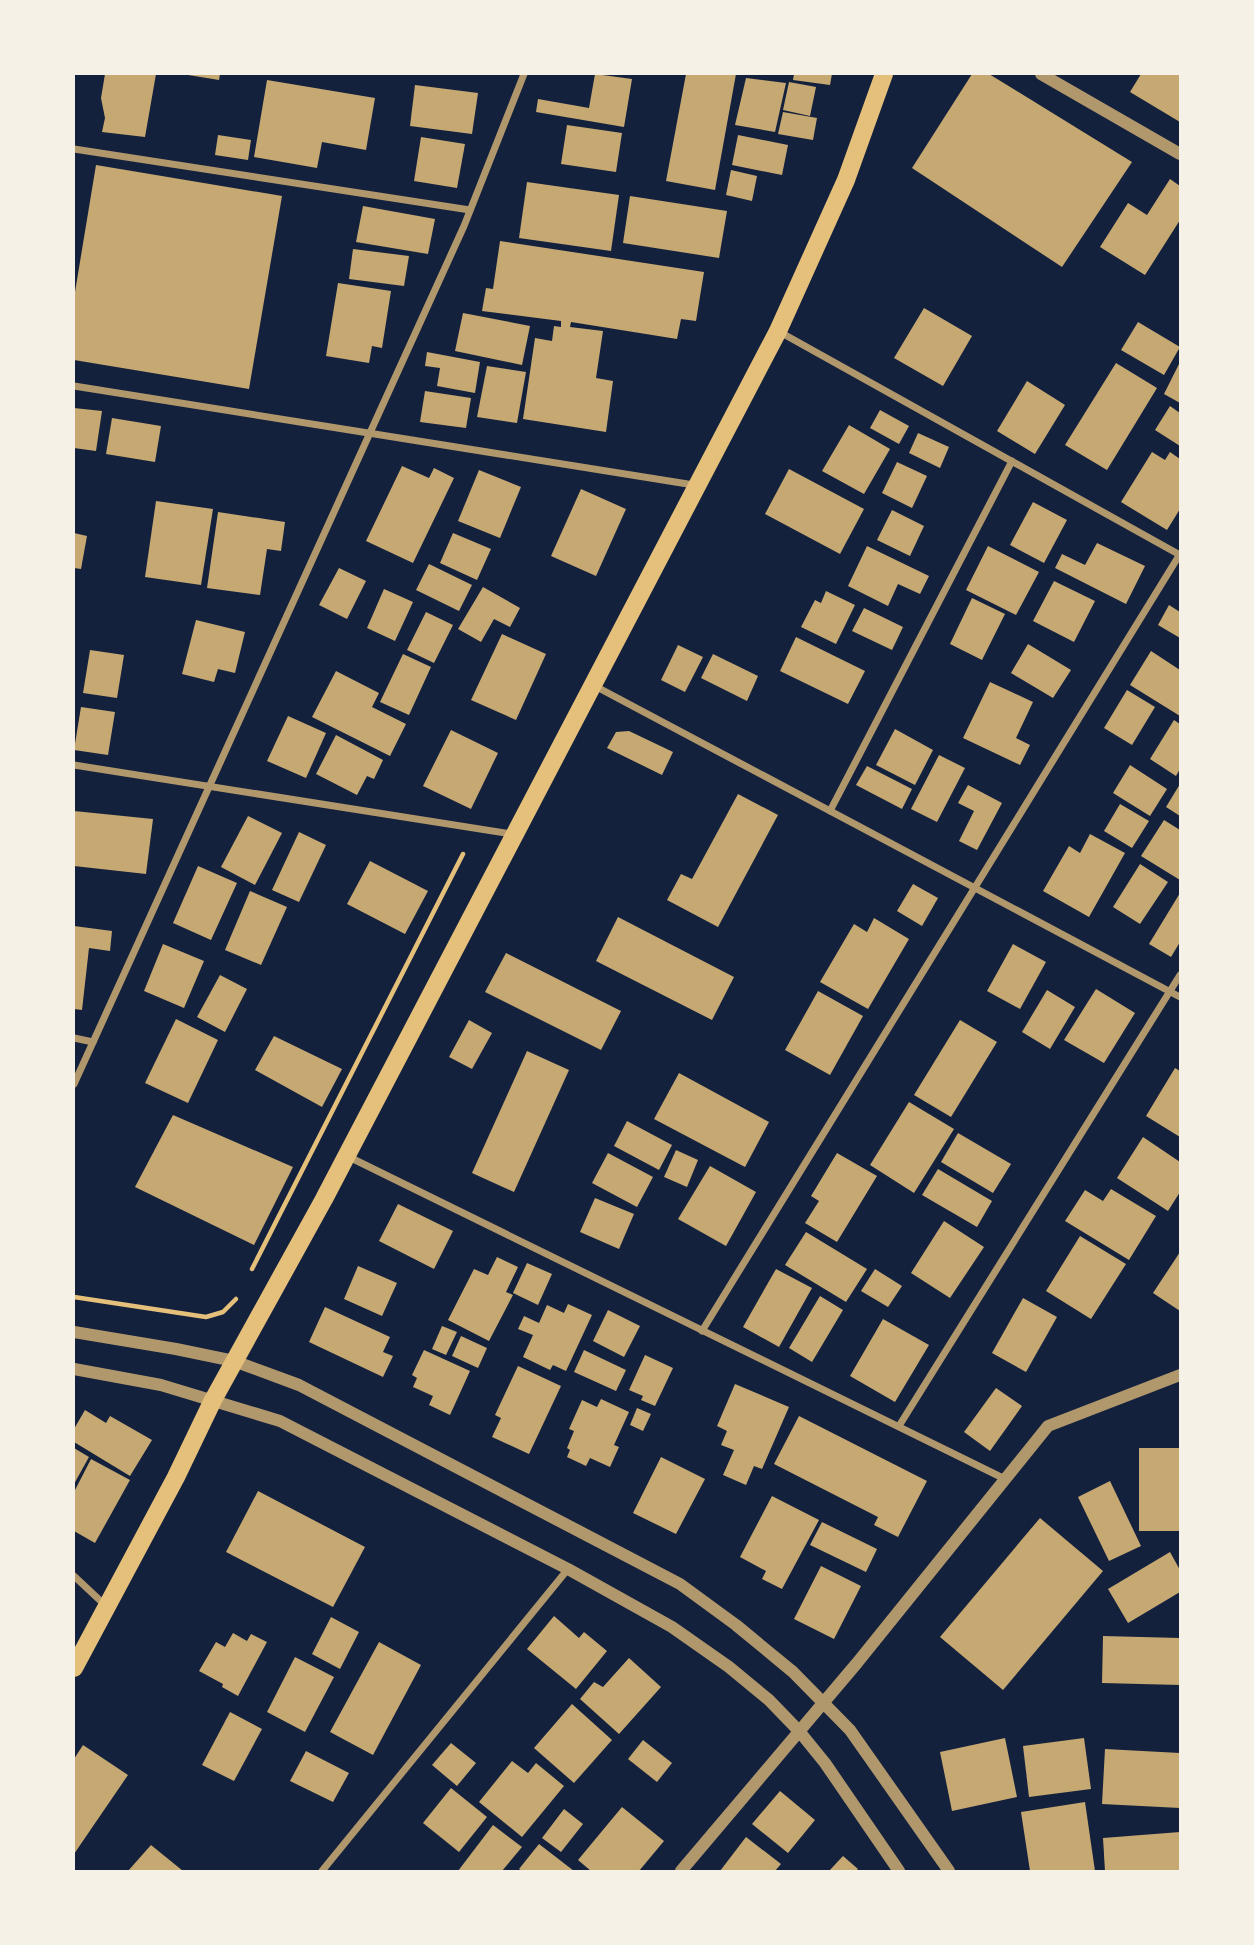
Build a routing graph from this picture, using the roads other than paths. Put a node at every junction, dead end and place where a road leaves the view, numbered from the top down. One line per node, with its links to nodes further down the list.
1 (524, 74): 7 (street)
2 (884, 74): 8 (main road)
3 (1041, 74): 4 (street)
4 (1061, 78): 6 (street)
5 (74, 149): 7 (street)
6 (1181, 155)
7 (470, 210): 10 (street)
8 (778, 331): 11 (street); 12 (main road)
9 (74, 386): 10 (street)
10 (370, 433): 12 (street); 16 (street)
11 (1012, 461): 13 (street); 17 (street)
12 (695, 485): 14 (main road)
13 (1180, 555): 19 (street)
14 (592, 685): 17 (street); 18 (main road)
15 (74, 765): 16 (street)
16 (209, 787): 18 (street); 24 (street)
17 (830, 811): 19 (street)
18 (513, 835): 26 (main road)
19 (975, 888): 21 (street); 27 (street)
20 (1181, 975): 21 (street)
21 (1170, 992): 22 (street); 33 (street)
22 (1181, 997)
23 (74, 1038): 24 (street)
24 (93, 1041): 25 (street)
25 (74, 1084)
26 (347, 1156): 27 (street); 29 (main road)
27 (702, 1331): 33 (street)
28 (74, 1332): 29 (street)
29 (234, 1362): 32 (main road); 39 (street)
30 (74, 1370): 32 (street)
31 (1181, 1375): 34 (street)
32 (213, 1400): 35 (street); 37 (main road)
33 (899, 1426): 34 (street)
34 (1006, 1479): 39 (street)
35 (568, 1569): 40 (street); 41 (street)
36 (74, 1576): 37 (street)
37 (107, 1607): 38 (main road)
38 (74, 1668)
39 (824, 1702): 40 (street); 44 (street)
40 (799, 1731): 42 (street); 43 (street)
41 (322, 1871)
42 (681, 1871)
43 (899, 1871)
44 (949, 1871)

